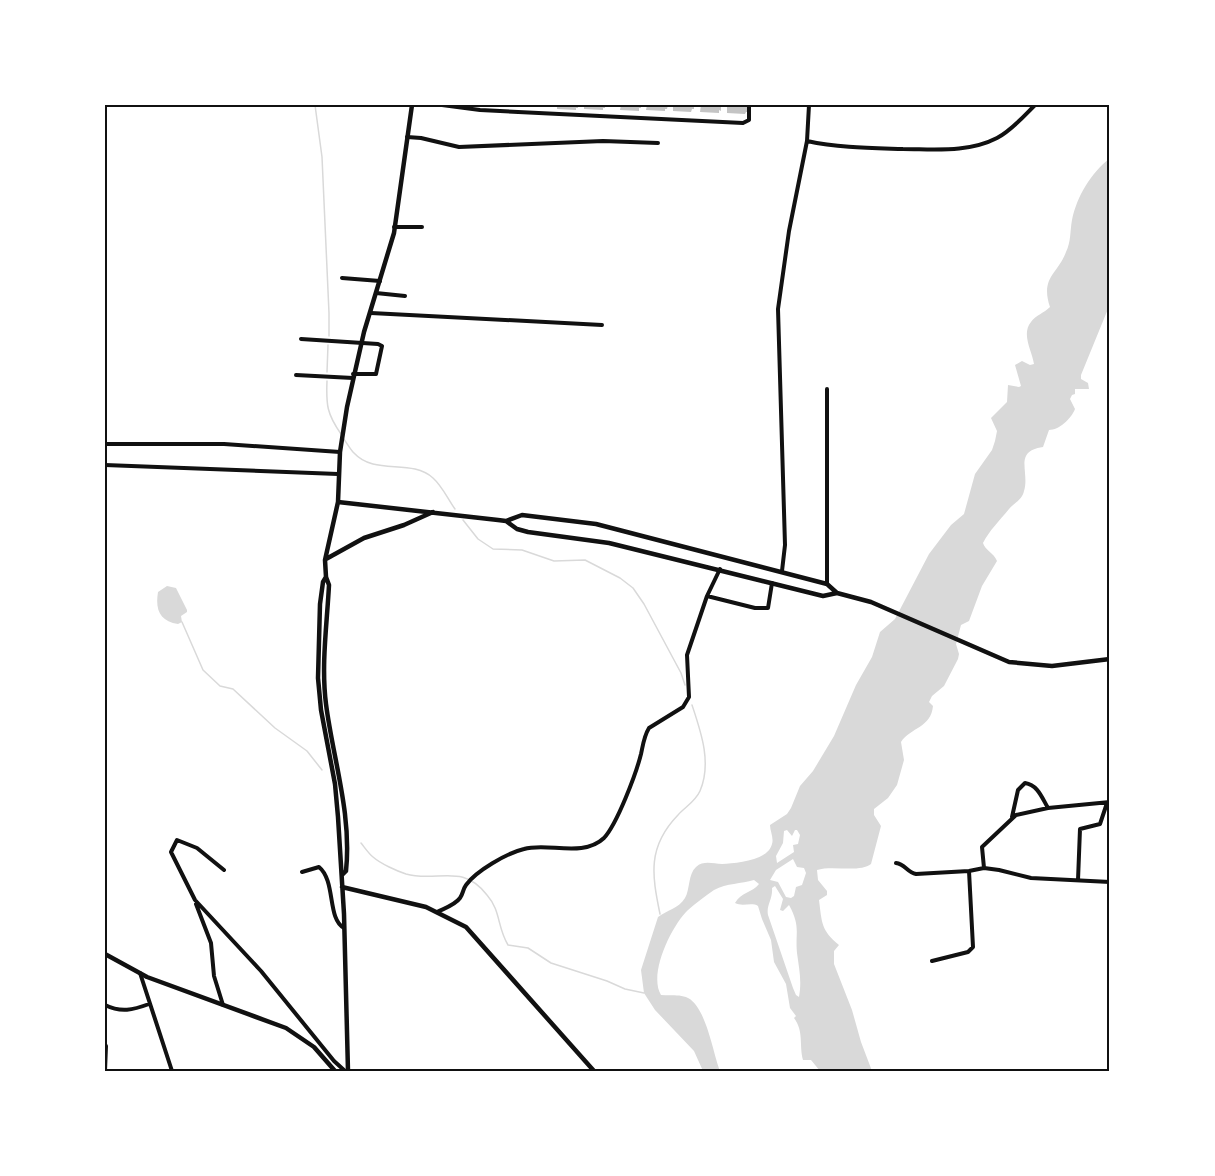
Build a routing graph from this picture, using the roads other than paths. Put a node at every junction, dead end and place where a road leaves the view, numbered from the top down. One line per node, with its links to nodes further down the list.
1 (412, 105): 6 (street)
2 (442, 105): 3 (street)
3 (749, 105)
4 (809, 105): 7 (street)
5 (1035, 105): 7 (street)
6 (406, 137): 8 (street); 9 (street)
7 (807, 141): 31 (street)
8 (658, 144)
9 (394, 226): 10 (street); 12 (street)
10 (422, 227)
11 (342, 278): 12 (street)
12 (380, 281): 13 (street)
13 (376, 293): 14 (street); 15 (street)
14 (405, 296)
15 (371, 313): 16 (street); 18 (street)
16 (602, 325)
17 (301, 339): 18 (street)
18 (362, 343): 20 (street); 20 (street)
19 (296, 375): 20 (street)
20 (353, 376): 23 (street)
21 (827, 389): 33 (street)
22 (105, 444): 23 (street)
23 (340, 452): 25 (street)
24 (105, 465): 25 (street)
25 (338, 474): 26 (street)
26 (338, 502): 27 (street); 29 (street)
27 (432, 512): 28 (street); 29 (street)
28 (506, 521): 30 (street); 31 (street)
29 (325, 560): 47 (street)
30 (720, 569): 32 (street); 35 (street)
31 (782, 571): 33 (street)
32 (772, 582): 34 (street); 35 (street)
33 (827, 584): 34 (street)
34 (837, 593): 36 (street)
35 (707, 596): 49 (street)
36 (1110, 659)
37 (1108, 802): 38 (street); 45 (street)
38 (1048, 808): 39 (street); 39 (street)
39 (1012, 818): 41 (street)
40 (897, 862): 43 (street)
41 (984, 868): 43 (street); 45 (street)
42 (224, 870): 48 (street)
43 (969, 871): 52 (street)
44 (302, 872): 50 (street)
45 (1078, 880): 46 (street)
46 (1110, 882)
47 (342, 887): 49 (street); 50 (street)
48 (195, 900): 56 (street); 61 (street)
49 (437, 912): 62 (street)
50 (344, 928): 61 (street)
51 (105, 954): 53 (street)
52 (932, 961)
53 (140, 973): 54 (street); 56 (street)
54 (149, 1004): 55 (street); 59 (street)
55 (105, 1005)
56 (224, 1005): 60 (street)
57 (106, 1046): 58 (street)
58 (105, 1071)
59 (172, 1071)
60 (335, 1071)
61 (347, 1071)
62 (594, 1071)

